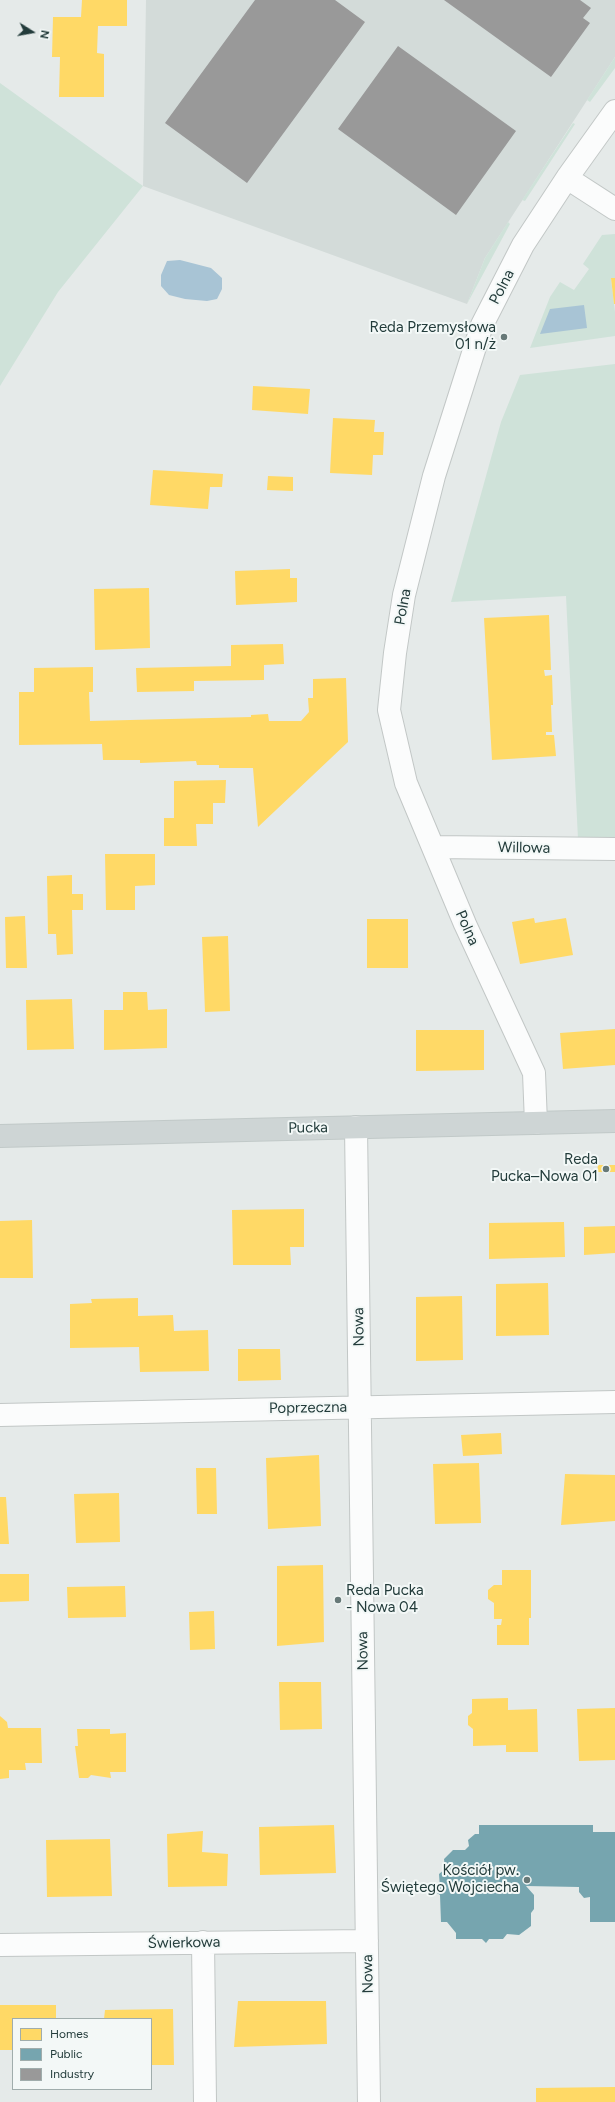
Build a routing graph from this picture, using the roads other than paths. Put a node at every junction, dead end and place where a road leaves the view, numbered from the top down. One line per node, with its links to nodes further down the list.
1 (615, 111): 2 (street, Polna)
2 (567, 178): 3 (street); 4 (street, Polna)
3 (615, 209)
4 (433, 847): 5 (street, Willowa); 7 (street, Polna)
5 (615, 848)
6 (615, 1121): 7 (main road, Pucka)
7 (536, 1123): 8 (main road, Pucka)
8 (356, 1127): 9 (main road, Pucka); 11 (street, Nowa)
9 (0, 1136)
10 (615, 1402): 11 (street, Poprzeczna)
11 (360, 1407): 12 (street, Poprzeczna); 13 (street, Nowa)
12 (0, 1415)
13 (367, 1941): 14 (street, Świerkowa); 17 (street, Nowa)
14 (203, 1942): 15 (street, Świerkowa); 16 (street)
15 (0, 1945)
16 (205, 2102)
17 (369, 2102)

